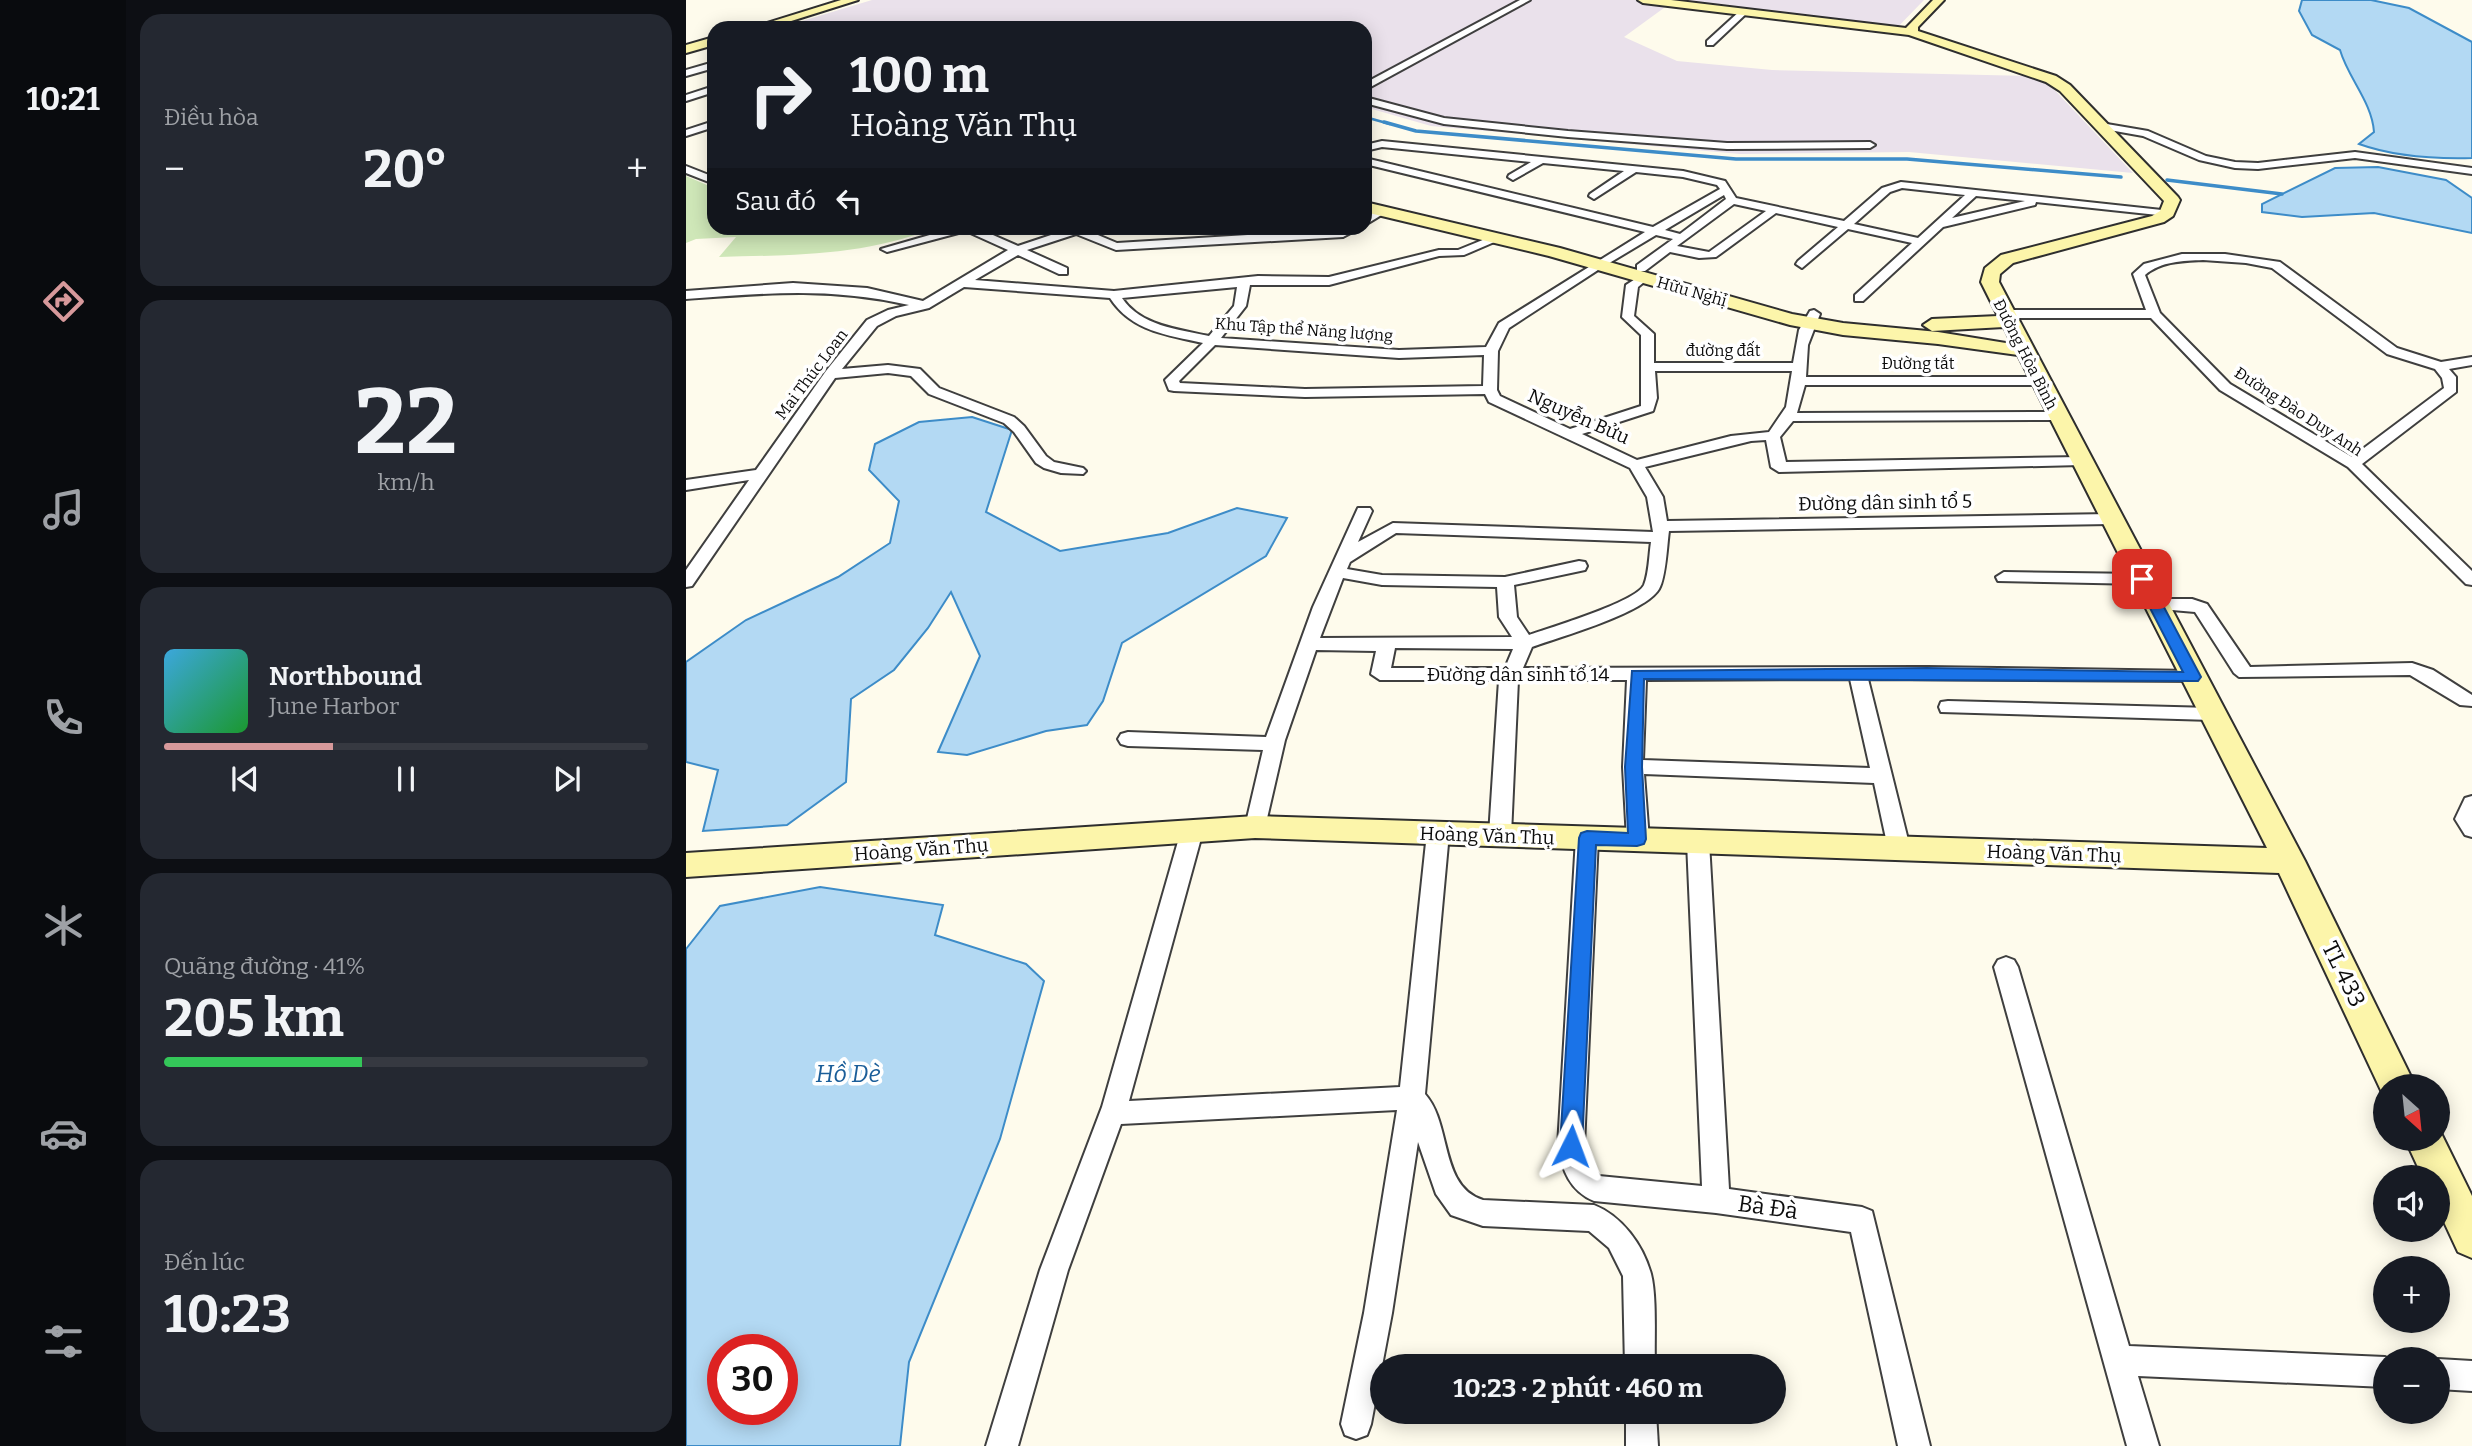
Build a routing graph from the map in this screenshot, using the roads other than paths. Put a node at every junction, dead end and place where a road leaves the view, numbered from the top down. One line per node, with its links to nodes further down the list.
1 (853, 0): 6 (main road)
2 (1526, 0): 14 (street)
3 (1643, 0): 5 (main road)
4 (1939, 0): 7 (main road)
5 (1744, 12): 7 (main road); 8 (street)
6 (781, 21)
7 (1912, 32): 20 (main road)
8 (1710, 43)
9 (707, 44): 10 (main road)
10 (686, 49): 11 (main road)
11 (707, 53)
12 (707, 67): 13 (street)
13 (686, 73)
14 (1372, 83)
15 (707, 91): 16 (street)
16 (686, 98)
17 (1372, 102): 23 (street)
18 (686, 123): 19 (street)
19 (707, 126)
20 (2101, 126): 29 (street); 40 (main road)
21 (707, 128): 22 (street)
22 (686, 133)
23 (1870, 145)
24 (1372, 146): 25 (street)
25 (1541, 160): 28 (street); 30 (street)
26 (1372, 163): 44 (street)
27 (686, 169): 31 (street)
28 (1633, 170): 33 (street); 34 (street)
29 (2472, 171)
30 (1513, 177)
31 (707, 178)
32 (1974, 192): 35 (street); 42 (street); 43 (street)
33 (1729, 194): 38 (street); 44 (street); 52 (street)
34 (1594, 196)
35 (2045, 199): 40 (street); 43 (street)
36 (1372, 200): 58 (main road, Hữu Nghị)
37 (1372, 209): 39 (main road, Hữu Nghị)
38 (1775, 209): 42 (street); 55 (street)
39 (1383, 211): 41 (street); 51 (main road, Hữu Nghị)
40 (2167, 213): 70 (main road, Đường Hòa Bình)
41 (1372, 218)
42 (1848, 225): 54 (street); 59 (street)
43 (1939, 225): 54 (street)
44 (1655, 231): 52 (street); 58 (street)
45 (942, 235): 56 (street)
46 (983, 235): 57 (street)
47 (1061, 235): 57 (street, Mai Thúc Loan)
48 (1091, 235): 53 (street)
49 (1239, 235): 53 (street)
50 (1315, 235): 53 (street)
51 (1495, 238): 58 (main road, Hữu Nghị); 62 (street)
52 (1683, 238): 55 (street)
53 (1236, 240)
54 (1921, 242): 66 (street)
55 (1669, 248): 61 (street)
56 (887, 250)
57 (1017, 250): 60 (street); 63 (street, Mai Thúc Loan)
58 (1602, 262): 61 (main road, Hữu Nghị); 73 (street)
59 (1802, 264)
60 (1063, 271)
61 (1642, 273): 69 (main road, Hữu Nghị); 76 (street)
62 (1244, 282): 65 (street); 71 (street)
63 (962, 283): 65 (street); 67 (street, Mai Thúc Loan)
64 (686, 295): 67 (street)
65 (1114, 295): 71 (street, Khu Tập thể Năng lượng)
66 (1859, 298)
67 (925, 305): 77 (street, Mai Thúc Loan)
68 (2154, 314): 70 (street); 75 (street); 86 (street, Đường Đào Duy Anh)
69 (1811, 318): 70 (main road, Hữu Nghị); 72 (main road, Hữu Nghị); 78 (street)
70 (2008, 318): 72 (main road, Đường Hòa Bình)
71 (1212, 341): 73 (street, Khu Tập thể Năng lượng); 80 (street)
72 (2023, 350): 79 (main road, Đường Hòa Bình)
73 (1491, 351): 80 (street)
74 (2472, 361): 75 (street)
75 (2440, 366): 86 (street)
76 (1647, 367): 78 (street, đường đất); 83 (street)
77 (831, 374): 88 (street); 89 (street, Mai Thúc Loan)
78 (1798, 374): 79 (street, Đường tắt); 82 (street)
79 (2039, 381): 81 (main road, Đường Hòa Bình)
80 (1490, 390): 83 (street, Nguyễn Bửu)
81 (2057, 416): 82 (street); 85 (main road, Đường Hòa Bình)
82 (1790, 417): 84 (street)
83 (1568, 434): 87 (street, Nguyễn Bửu)
84 (1773, 436): 85 (street); 87 (street)
85 (2081, 461): 92 (main road, Đường Hòa Bình)
86 (2353, 464): 98 (street, Đường Đào Duy Anh)
87 (1636, 465): 93 (street, Nguyễn Bửu)
88 (1077, 471)
89 (760, 474): 90 (street); 99 (street, Mai Thúc Loan)
90 (686, 485)
91 (1364, 511): 94 (street)
92 (2111, 519): 93 (street, Đường dân sinh tổ 5); 97 (main road, Đường Hòa Bình)
93 (1660, 531): 94 (street, Đường dân sinh tổ 5); 104 (street, Nguyễn Bửu)
94 (1340, 566): 100 (street); 102 (street)
95 (1579, 566): 100 (street)
96 (2004, 577): 97 (street)
97 (2142, 579): 101 (main road, Đường Hòa Bình)
98 (2472, 580)
99 (686, 581)
100 (1505, 582): 104 (street)
101 (2155, 604): 108 (main road, Đường Hòa Bình); 109 (street)
102 (1309, 643): 103 (street, Nguyễn Bửu); 113 (street)
103 (1386, 643): 104 (street, Nguyễn Bửu); 105 (street, Đường dân sinh tổ 14)
104 (1525, 643): 105 (street)
105 (1511, 674): 106 (street, Đường dân sinh tổ 14); 121 (street)
106 (1637, 674): 107 (street, Đường dân sinh tổ 14); 114 (street)
107 (1858, 674): 108 (street, Đường dân sinh tổ 14); 115 (street)
108 (2193, 677): 111 (main road, Đường Hòa Bình)
109 (2467, 701)
110 (1948, 707): 111 (street)
111 (2212, 714): 126 (main road, Đường Hòa Bình)
112 (1128, 739): 113 (street)
113 (1274, 744): 117 (street)
114 (1633, 767): 115 (street); 123 (street)
115 (1882, 776): 125 (street)
116 (2472, 803): 118 (street)
117 (1255, 827): 119 (main road, Hoàng Văn Thụ); 120 (main road, Hoàng Văn Thụ)
118 (2472, 830)
119 (1192, 831): 127 (main road, Hoàng Văn Thụ); 131 (street)
120 (1438, 833): 121 (main road, Hoàng Văn Thụ); 130 (street)
121 (1500, 835): 122 (main road, Hoàng Văn Thụ)
122 (1587, 838): 123 (main road, Hoàng Văn Thụ); 133 (street)
123 (1637, 839): 124 (main road, Hoàng Văn Thụ)
124 (1698, 842): 125 (main road, Hoàng Văn Thụ); 134 (street, Bà Đà)
125 (1899, 848): 126 (main road, Hoàng Văn Thụ)
126 (2289, 861): 129 (main road, TL 433)
127 (686, 865)
128 (2006, 967): 138 (street)
129 (2392, 1074)
130 (1412, 1098): 131 (street); 135 (street); 142 (street)
131 (1113, 1114): 144 (street)
132 (2430, 1152): 136 (main road)
133 (1606, 1190): 134 (street); 135 (street)
134 (1716, 1200): 146 (street, Bà Đà)
135 (1594, 1218): 137 (street)
136 (2472, 1238)
137 (1640, 1354)
138 (2118, 1360): 139 (street); 147 (street)
139 (2373, 1371)
140 (2450, 1375): 141 (street)
141 (2472, 1376)
142 (1356, 1424)
143 (1641, 1424): 145 (street)
144 (1002, 1446)
145 (1642, 1446)
146 (1914, 1446)
147 (2143, 1446)

